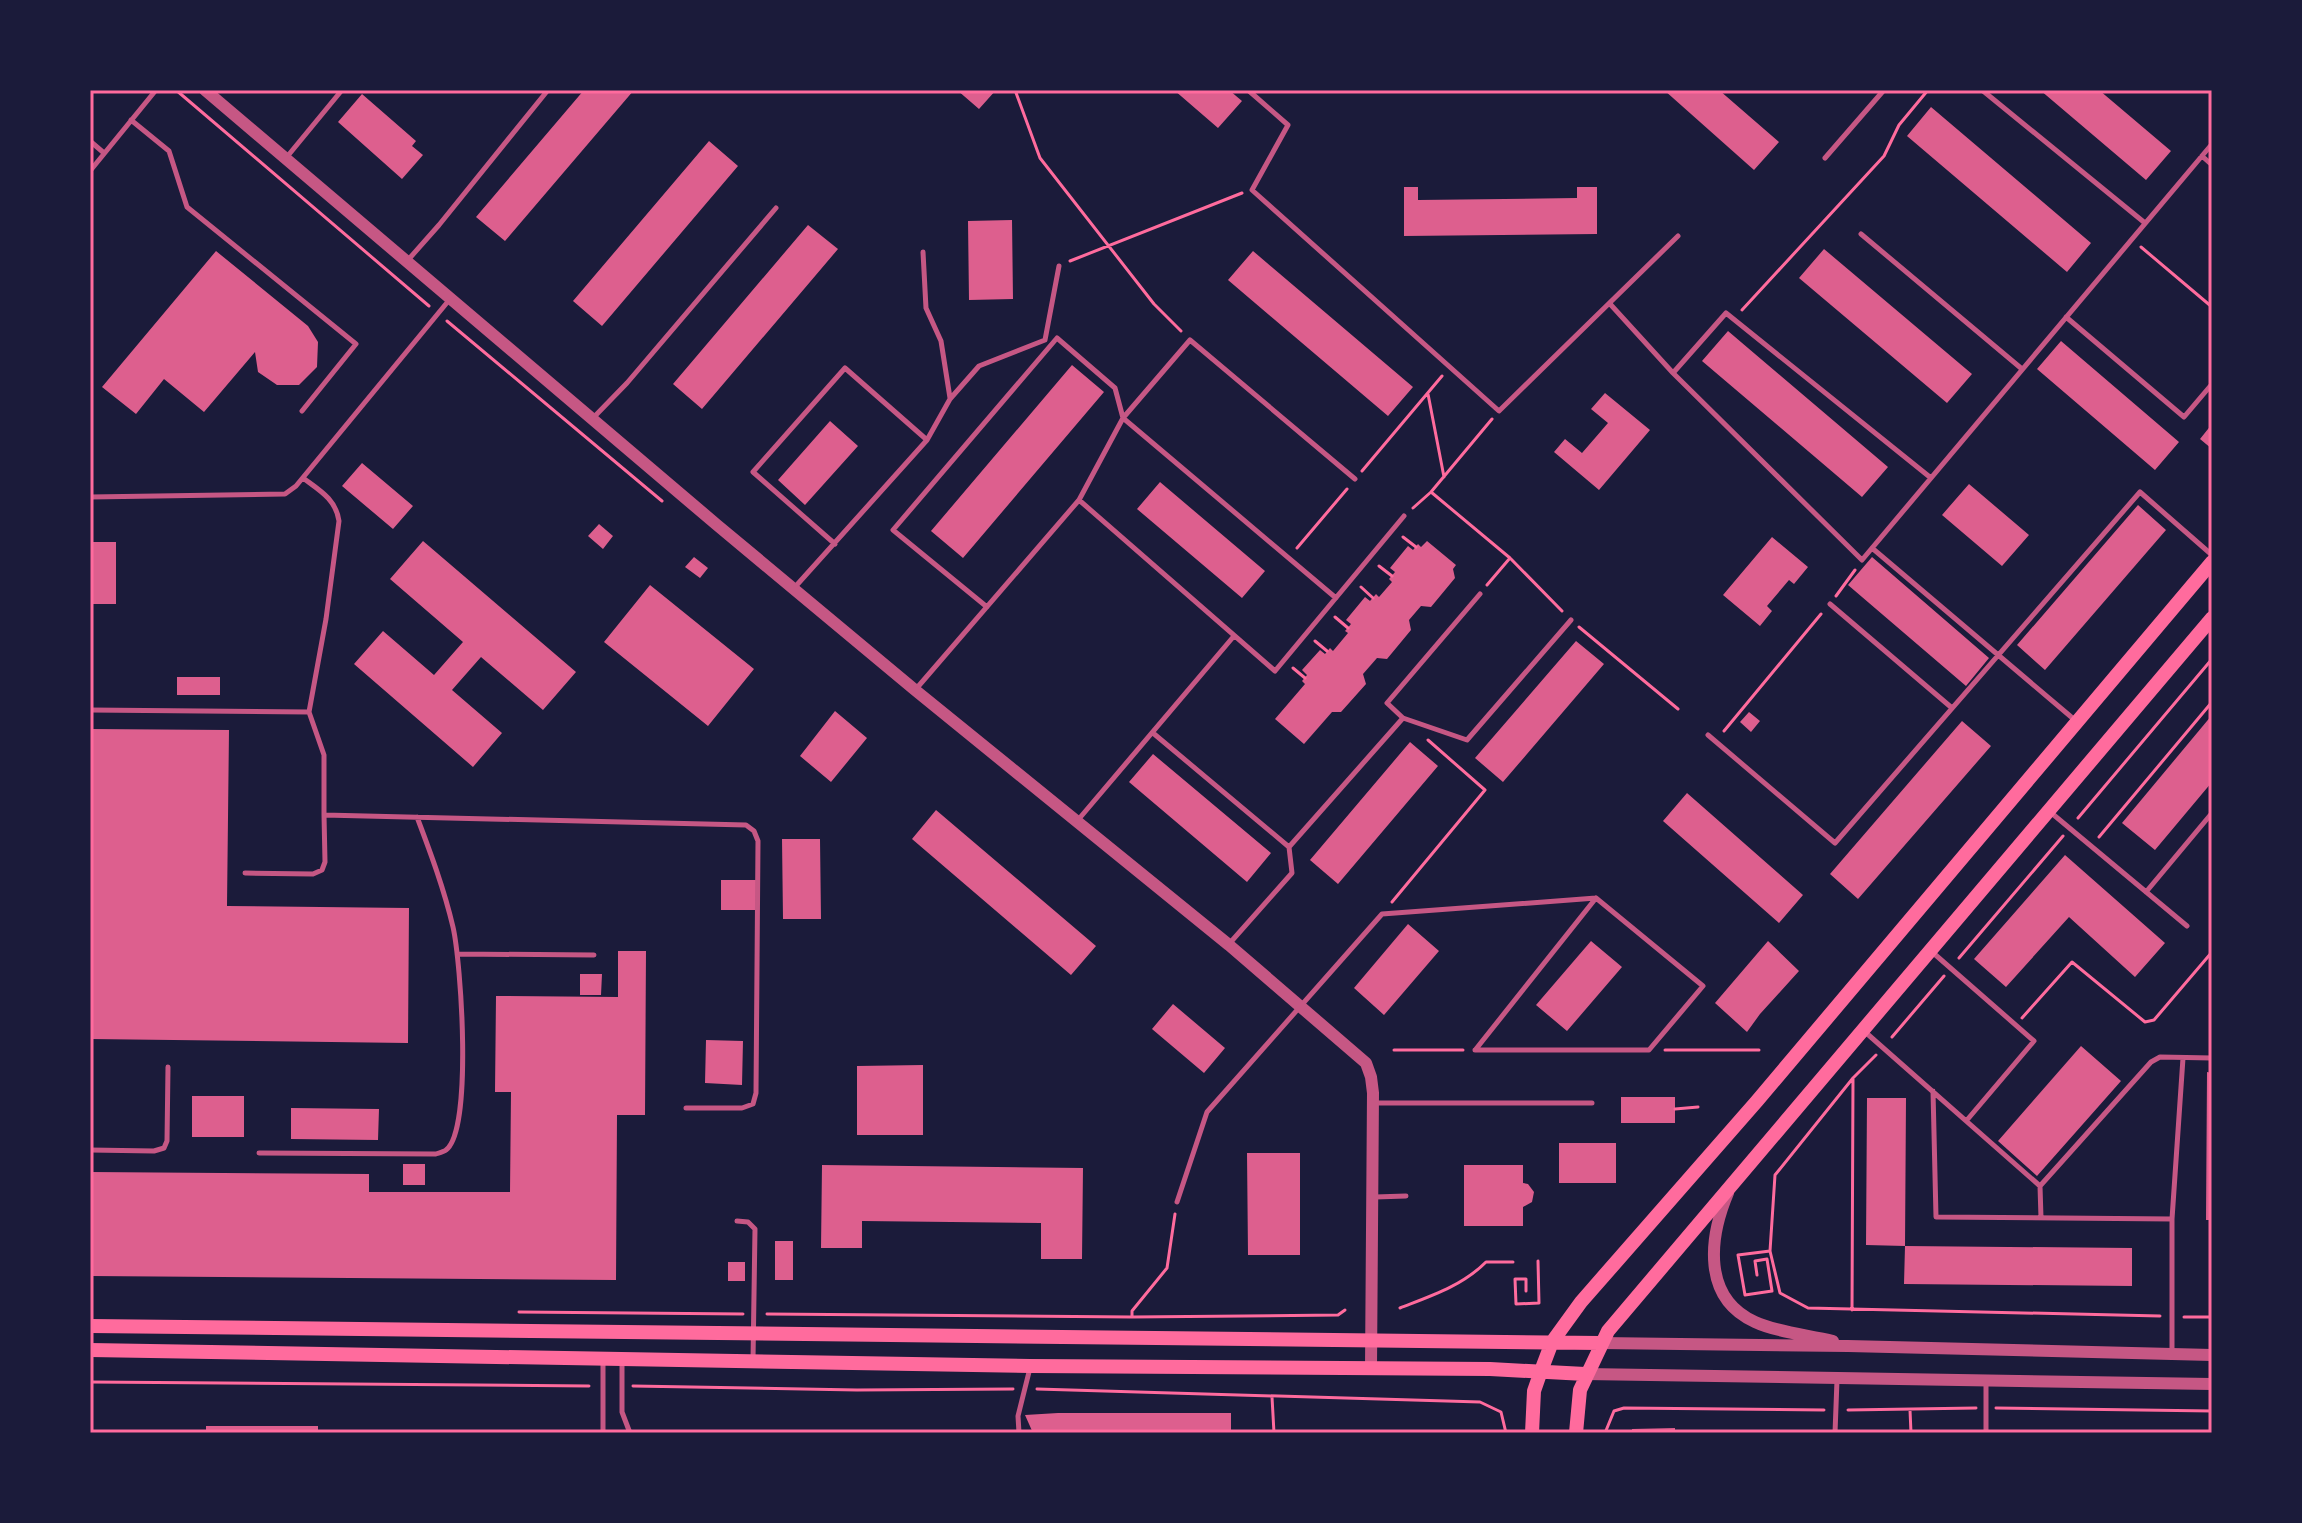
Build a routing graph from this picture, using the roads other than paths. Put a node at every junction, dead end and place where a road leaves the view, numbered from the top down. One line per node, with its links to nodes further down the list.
1 (156, 90): 8 (lane)
2 (205, 90): 14 (street)
3 (342, 90): 14 (lane)
4 (548, 90): 22 (lane)
5 (1248, 90): 25 (lane)
6 (1884, 90): 13 (lane)
7 (1982, 90): 18 (lane)
8 (131, 120): 11 (lane); 31 (lane)
9 (90, 141): 11 (lane)
10 (2212, 144): 12 (lane)
11 (104, 153): 16 (lane)
12 (2202, 156): 15 (lane); 18 (lane)
13 (1825, 158)
14 (286, 159): 22 (street)
15 (2212, 165)
16 (90, 171)
17 (776, 208): 32 (lane)
18 (2145, 223): 26 (lane)
19 (1861, 234): 27 (lane)
20 (1678, 236): 25 (lane)
21 (923, 252): 30 (lane)
22 (407, 261): 24 (street)
23 (1059, 266): 30 (lane)
24 (451, 298): 32 (street); 35 (lane)
25 (1611, 305): 28 (lane)
26 (2066, 317): 27 (lane); 29 (lane)
27 (2022, 369): 36 (lane)
28 (1673, 373): 36 (lane); 42 (lane)
29 (2212, 384)
30 (950, 399): 34 (lane)
31 (302, 411)
32 (594, 417): 45 (street)
33 (1123, 418): 37 (lane); 39 (lane); 47 (lane); 49 (lane)
34 (927, 440): 41 (lane); 41 (lane)
35 (303, 478): 38 (lane); 57 (lane)
36 (1931, 478): 42 (lane)
37 (1355, 479)
38 (90, 497)
39 (1079, 500): 49 (lane); 52 (lane)
40 (1404, 516): 47 (lane)
41 (835, 544): 45 (lane)
42 (1872, 548): 53 (lane)
43 (2212, 555): 53 (lane)
44 (2212, 562): 59 (main road)
45 (794, 588): 54 (street)
46 (1480, 594): 58 (lane)
47 (1336, 598): 52 (lane)
48 (1830, 604): 55 (lane)
49 (987, 607): 54 (lane)
50 (1571, 620): 58 (lane)
51 (2211, 621): 62 (main road)
52 (1234, 636): 60 (lane)
53 (1997, 655): 55 (lane); 59 (lane)
54 (915, 690): 66 (street)
55 (1952, 708): 61 (lane)
56 (90, 710): 57 (lane)
57 (309, 712): 64 (lane)
58 (1403, 718): 67 (lane)
59 (2077, 722): 99 (main road)
60 (1153, 733): 66 (lane); 67 (lane)
61 (1708, 735)
62 (2049, 811): 69 (lane); 73 (main road)
63 (2212, 813): 69 (lane)
64 (324, 815): 65 (lane); 68 (lane)
65 (417, 817): 74 (lane); 84 (lane)
66 (1078, 820): 72 (street)
67 (1289, 847): 72 (lane)
68 (245, 873)
69 (2146, 892): 71 (lane)
70 (1596, 898): 70 (lane); 76 (lane)
71 (2187, 926)
72 (1229, 945): 76 (street)
73 (1930, 951): 77 (main road); 85 (lane)
74 (457, 954): 75 (lane); 87 (lane)
75 (594, 955)
76 (1300, 1005): 82 (street); 92 (lane)
77 (1863, 1030): 81 (lane); 89 (main road)
78 (2183, 1058): 79 (lane); 88 (lane); 94 (lane)
79 (2212, 1058)
80 (168, 1067): 86 (lane)
81 (1933, 1091): 85 (lane); 93 (lane)
82 (1373, 1103): 83 (lane); 91 (street)
83 (1592, 1103)
84 (686, 1108)
85 (1967, 1120): 88 (lane)
86 (90, 1150)
87 (259, 1153)
88 (2040, 1186): 93 (lane)
89 (1730, 1189): 100 (main road); 101 (street)
90 (1406, 1196): 91 (lane)
91 (1372, 1197): 98 (street)
92 (1177, 1202)
93 (2041, 1218): 94 (lane)
94 (2172, 1219): 103 (lane)
95 (737, 1221): 97 (lane)
96 (90, 1326): 97 (main road)
97 (753, 1334): 98 (main road); 107 (lane)
98 (1371, 1339): 99 (main road); 109 (street)
99 (1552, 1342): 100 (main road); 110 (main road)
100 (1600, 1343): 101 (street); 111 (main road)
101 (1848, 1346): 103 (street)
102 (90, 1350): 105 (main road)
103 (2172, 1354): 104 (street)
104 (2212, 1355)
105 (603, 1358): 106 (main road); 115 (lane)
106 (622, 1359): 107 (main road); 116 (lane)
107 (753, 1361): 108 (main road)
108 (1030, 1366): 109 (main road); 117 (lane)
109 (1371, 1368): 110 (main road)
110 (1541, 1371): 111 (main road); 118 (main road)
111 (1585, 1374): 112 (street); 119 (main road)
112 (1837, 1379): 113 (street); 120 (lane)
113 (1986, 1381): 114 (street); 121 (lane)
114 (2212, 1384)
115 (603, 1433)
116 (630, 1433)
117 (1019, 1433)
118 (1532, 1433)
119 (1576, 1433)
120 (1835, 1433)
121 (1986, 1433)

